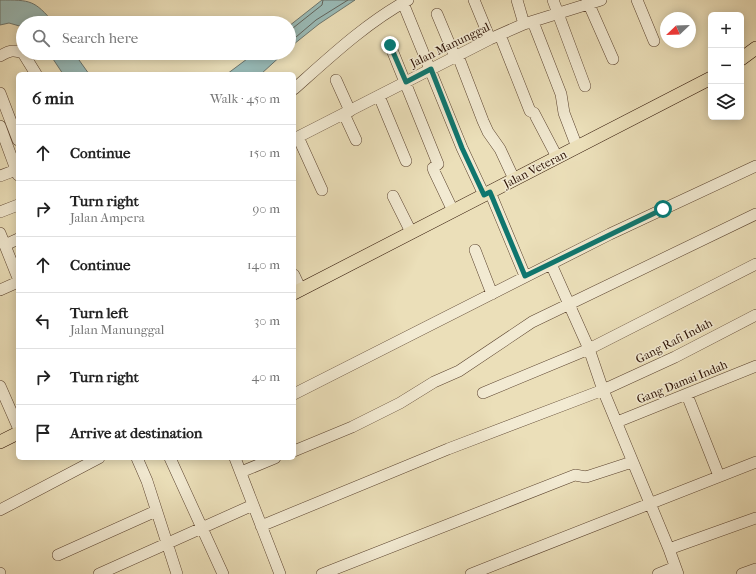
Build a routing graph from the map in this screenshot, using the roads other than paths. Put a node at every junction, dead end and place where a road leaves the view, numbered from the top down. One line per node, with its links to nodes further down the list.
1 (474, 0): 11 (street)
2 (517, 0): 10 (street)
3 (553, 0): 8 (street)
4 (601, 0): 7 (street, Jalan Manunggal)
5 (637, 0): 12 (street)
6 (406, 1): 21 (street); 27 (street)
7 (588, 2): 8 (street, Jalan Manunggal); 19 (street)
8 (558, 13): 10 (street, Jalan Manunggal); 26 (street)
9 (437, 14): 17 (street)
10 (529, 23): 11 (street, Jalan Manunggal); 35 (street)
11 (495, 37): 17 (street, Jalan Manunggal); 36 (street)
12 (654, 41)
13 (390, 45): 25 (street)
14 (756, 48): 18 (main road)
15 (16, 50): 16 (street)
16 (0, 56)
17 (456, 56): 21 (street, Jalan Manunggal); 42 (street)
18 (744, 57)
19 (613, 59)
20 (27, 60): 22 (street)
21 (431, 69): 25 (street, Jalan Manunggal); 44 (street)
22 (35, 72)
23 (336, 80): 30 (street)
24 (708, 80): 35 (main road, Jalan Veteran)
25 (406, 82): 29 (street, Jalan Manunggal); 47 (street)
26 (584, 86)
27 (296, 87)
28 (0, 93): 32 (street)
29 (379, 96): 30 (street, Jalan Manunggal); 37 (street)
30 (347, 112): 33 (street, Jalan Manunggal); 34 (street)
31 (1, 134): 39 (street)
32 (16, 135)
33 (296, 138): 43 (street)
34 (356, 140)
35 (577, 147): 36 (main road, Jalan Veteran)
36 (557, 157): 42 (main road, Jalan Veteran)
37 (406, 161)
38 (756, 166): 55 (street)
39 (16, 171)
40 (16, 173): 41 (street)
41 (0, 176)
42 (514, 179): 44 (main road, Jalan Veteran)
43 (322, 190)
44 (487, 194): 47 (main road, Jalan Veteran); 58 (street)
45 (393, 196): 50 (street)
46 (16, 206): 48 (street)
47 (452, 211): 50 (main road, Jalan Veteran)
48 (0, 212)
49 (756, 214): 63 (street)
50 (411, 232): 61 (main road, Jalan Veteran)
51 (0, 233): 53 (street)
52 (16, 240): 53 (street)
53 (5, 245): 57 (street)
54 (475, 250): 62 (street)
55 (551, 264): 58 (street); 63 (street)
56 (756, 264): 65 (street)
57 (16, 273)
58 (525, 276): 62 (street)
59 (16, 283): 60 (street)
60 (0, 290)
61 (297, 291)
62 (492, 294): 69 (street)
63 (570, 304): 65 (street); 76 (street)
64 (756, 316): 68 (street, Gang Rafi Indah)
65 (589, 349): 68 (street); 70 (street)
66 (756, 366): 71 (street, Gang Damai Indah)
67 (0, 386): 72 (street)
68 (603, 390): 73 (street); 91 (street, Gang Rafi Indah)
69 (296, 393)
70 (483, 393)
71 (687, 395): 73 (street, Gang Damai Indah); 85 (street)
72 (16, 422)
73 (617, 422): 82 (street)
74 (16, 434): 75 (main road)
75 (0, 442)
76 (296, 450)
77 (95, 460): 88 (street)
78 (138, 460): 89 (street)
79 (171, 460): 92 (street)
80 (236, 460): 84 (street)
81 (270, 460): 84 (street)
82 (632, 462): 87 (street); 102 (street)
83 (756, 462): 85 (street)
84 (241, 472): 86 (street)
85 (719, 476): 87 (street)
86 (253, 505): 91 (street); 92 (street)
87 (650, 505): 94 (street); 103 (street)
88 (0, 510)
89 (156, 511): 93 (street); 95 (street)
90 (756, 518): 94 (street)
91 (261, 526): 101 (street)
92 (202, 529): 93 (street); 100 (street)
93 (167, 545): 98 (street); 99 (street)
94 (669, 549): 97 (street)
95 (58, 555)
96 (756, 569): 105 (street)
97 (677, 571): 104 (street)
98 (99, 574)
99 (177, 574)
100 (223, 574)
101 (280, 574)
102 (322, 574)
103 (471, 574)
104 (658, 574)
105 (742, 574)

